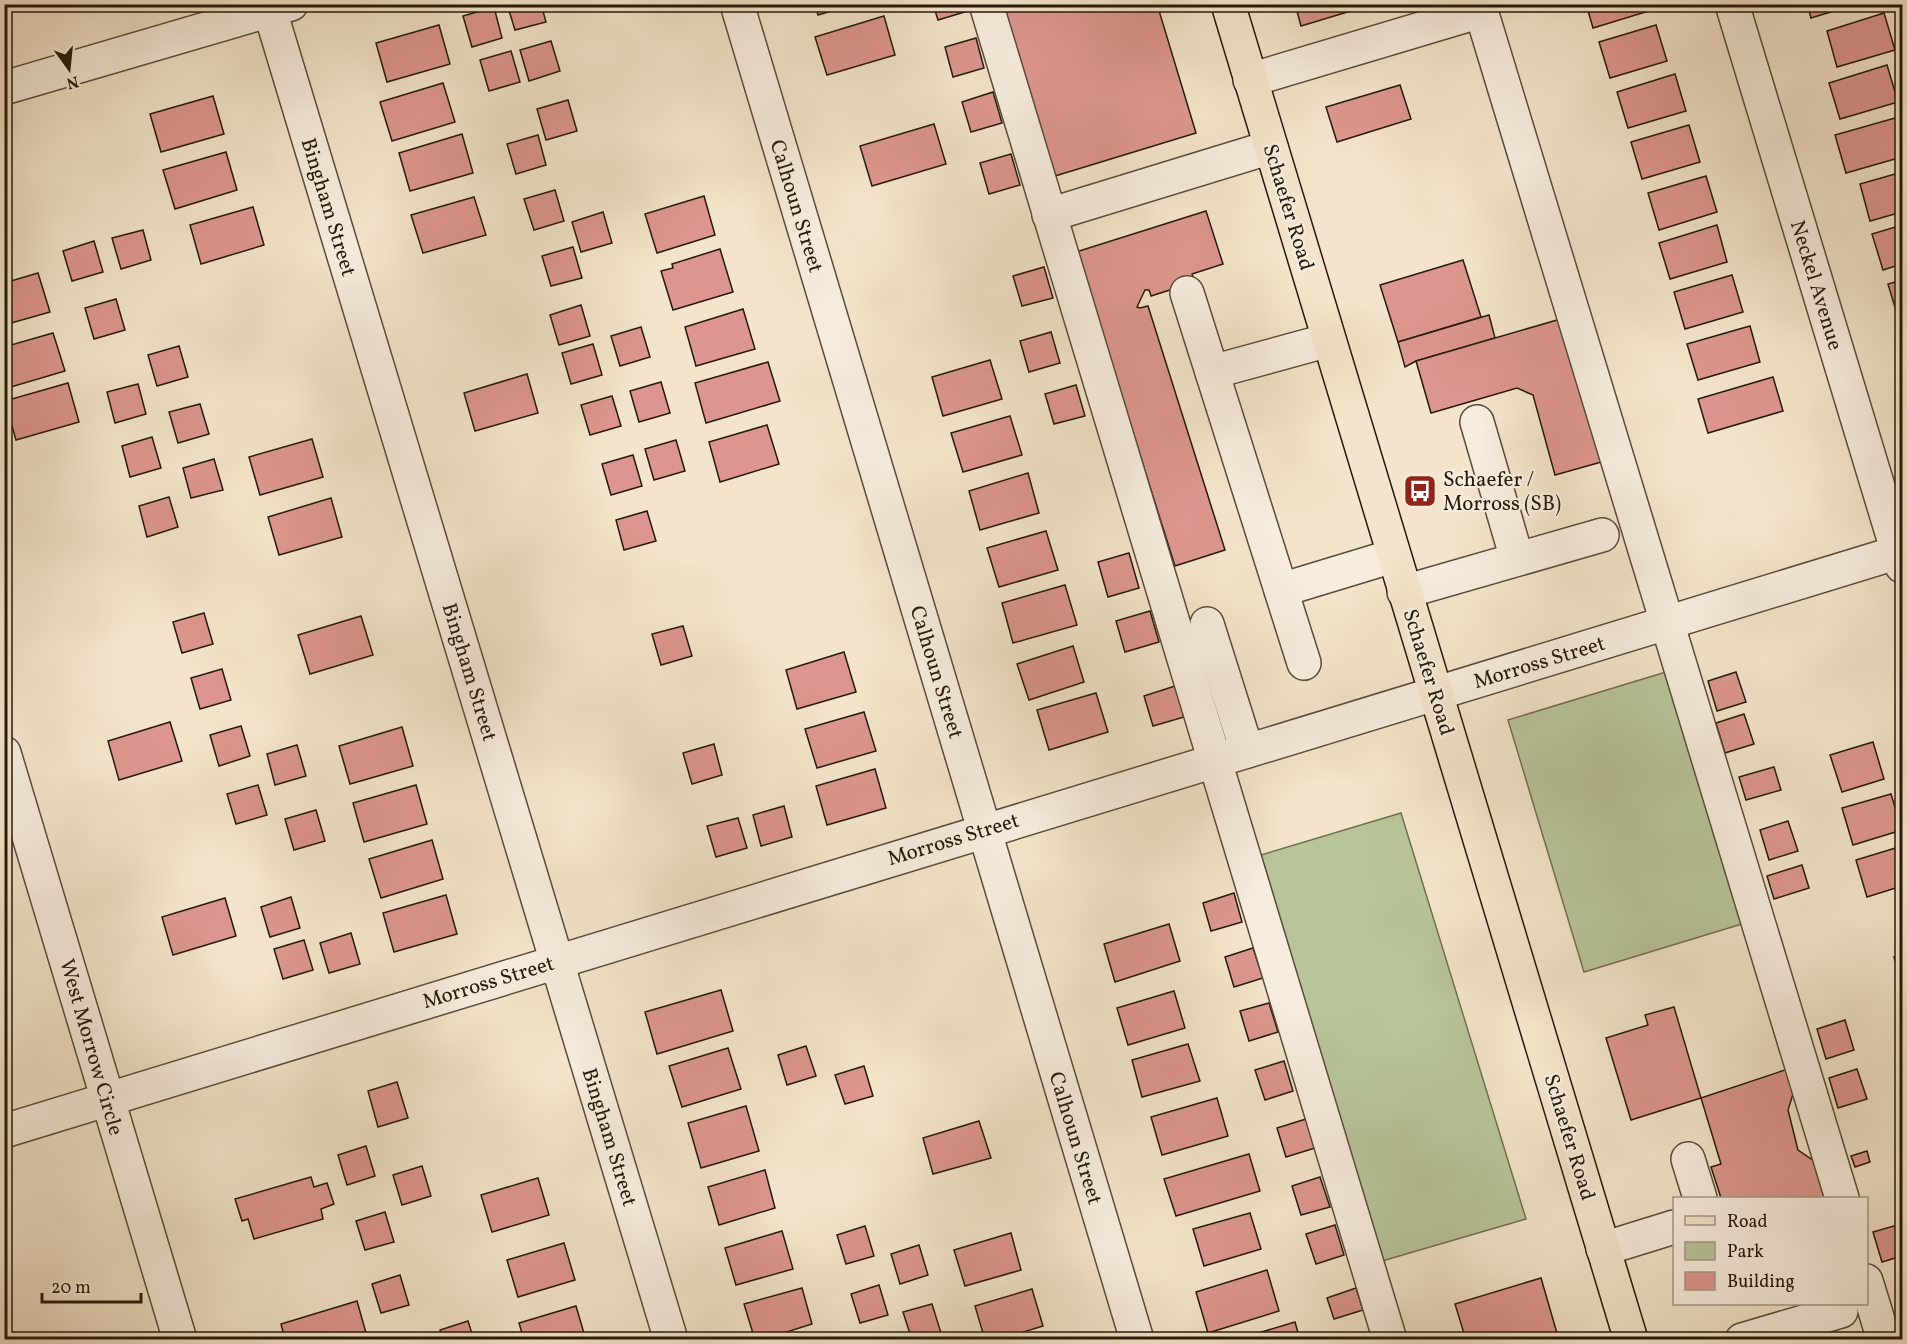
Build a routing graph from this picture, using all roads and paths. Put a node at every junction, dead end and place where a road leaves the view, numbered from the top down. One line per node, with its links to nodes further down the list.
1 (737, 4): 28 (street, Calhoun Street)
2 (986, 4): 10 (street)
3 (1228, 4): 7 (main road, Schaefer Road)
4 (1732, 4): 17 (street, Neckel Avenue)
5 (276, 7): 8 (street); 29 (street, Bingham Street)
6 (1480, 8): 7 (street); 21 (street)
7 (1250, 80): 9 (main road, Schaefer Road)
8 (4, 88)
9 (1271, 147): 10 (street); 12 (main road, Schaefer Road)
10 (1049, 215): 27 (street)
11 (1187, 293): 13 (street)
12 (1329, 340): 13 (street); 16 (main road, Schaefer Road)
13 (1212, 372): 19 (street)
14 (1477, 422): 18 (street)
15 (1602, 535): 18 (street)
16 (1394, 556): 19 (street); 20 (main road, Schaefer Road)
17 (1901, 556): 21 (street, Morross Street)
18 (1517, 559): 20 (street)
19 (1281, 590): 23 (street)
20 (1404, 592): 24 (main road, Schaefer Road)
21 (1667, 622): 24 (street, Morross Street); 34 (street)
22 (1207, 624): 25 (street)
23 (1304, 663)
24 (1435, 693): 25 (street, Morross Street); 36 (main road, Schaefer Road)
25 (1246, 751): 27 (street, Morross Street)
26 (4, 753): 30 (street, West Morrow Circle)
27 (1214, 761): 28 (street, Morross Street); 42 (street)
28 (984, 830): 29 (street, Morross Street); 41 (street, Calhoun Street)
29 (557, 961): 30 (street, Morross Street); 40 (street, Bingham Street)
30 (107, 1098): 31 (street, Morross Street); 39 (street, West Morrow Circle)
31 (4, 1131)
32 (1688, 1159): 33 (street)
33 (1700, 1197)
34 (1842, 1197)
35 (1673, 1227): 36 (street)
36 (1603, 1249): 43 (main road, Schaefer Road)
37 (1868, 1288): 45 (street)
38 (1841, 1311): 44 (street)
39 (180, 1340)
40 (671, 1340)
41 (1137, 1340)
42 (1390, 1340)
43 (1631, 1340)
44 (1742, 1340)
45 (1884, 1340)

